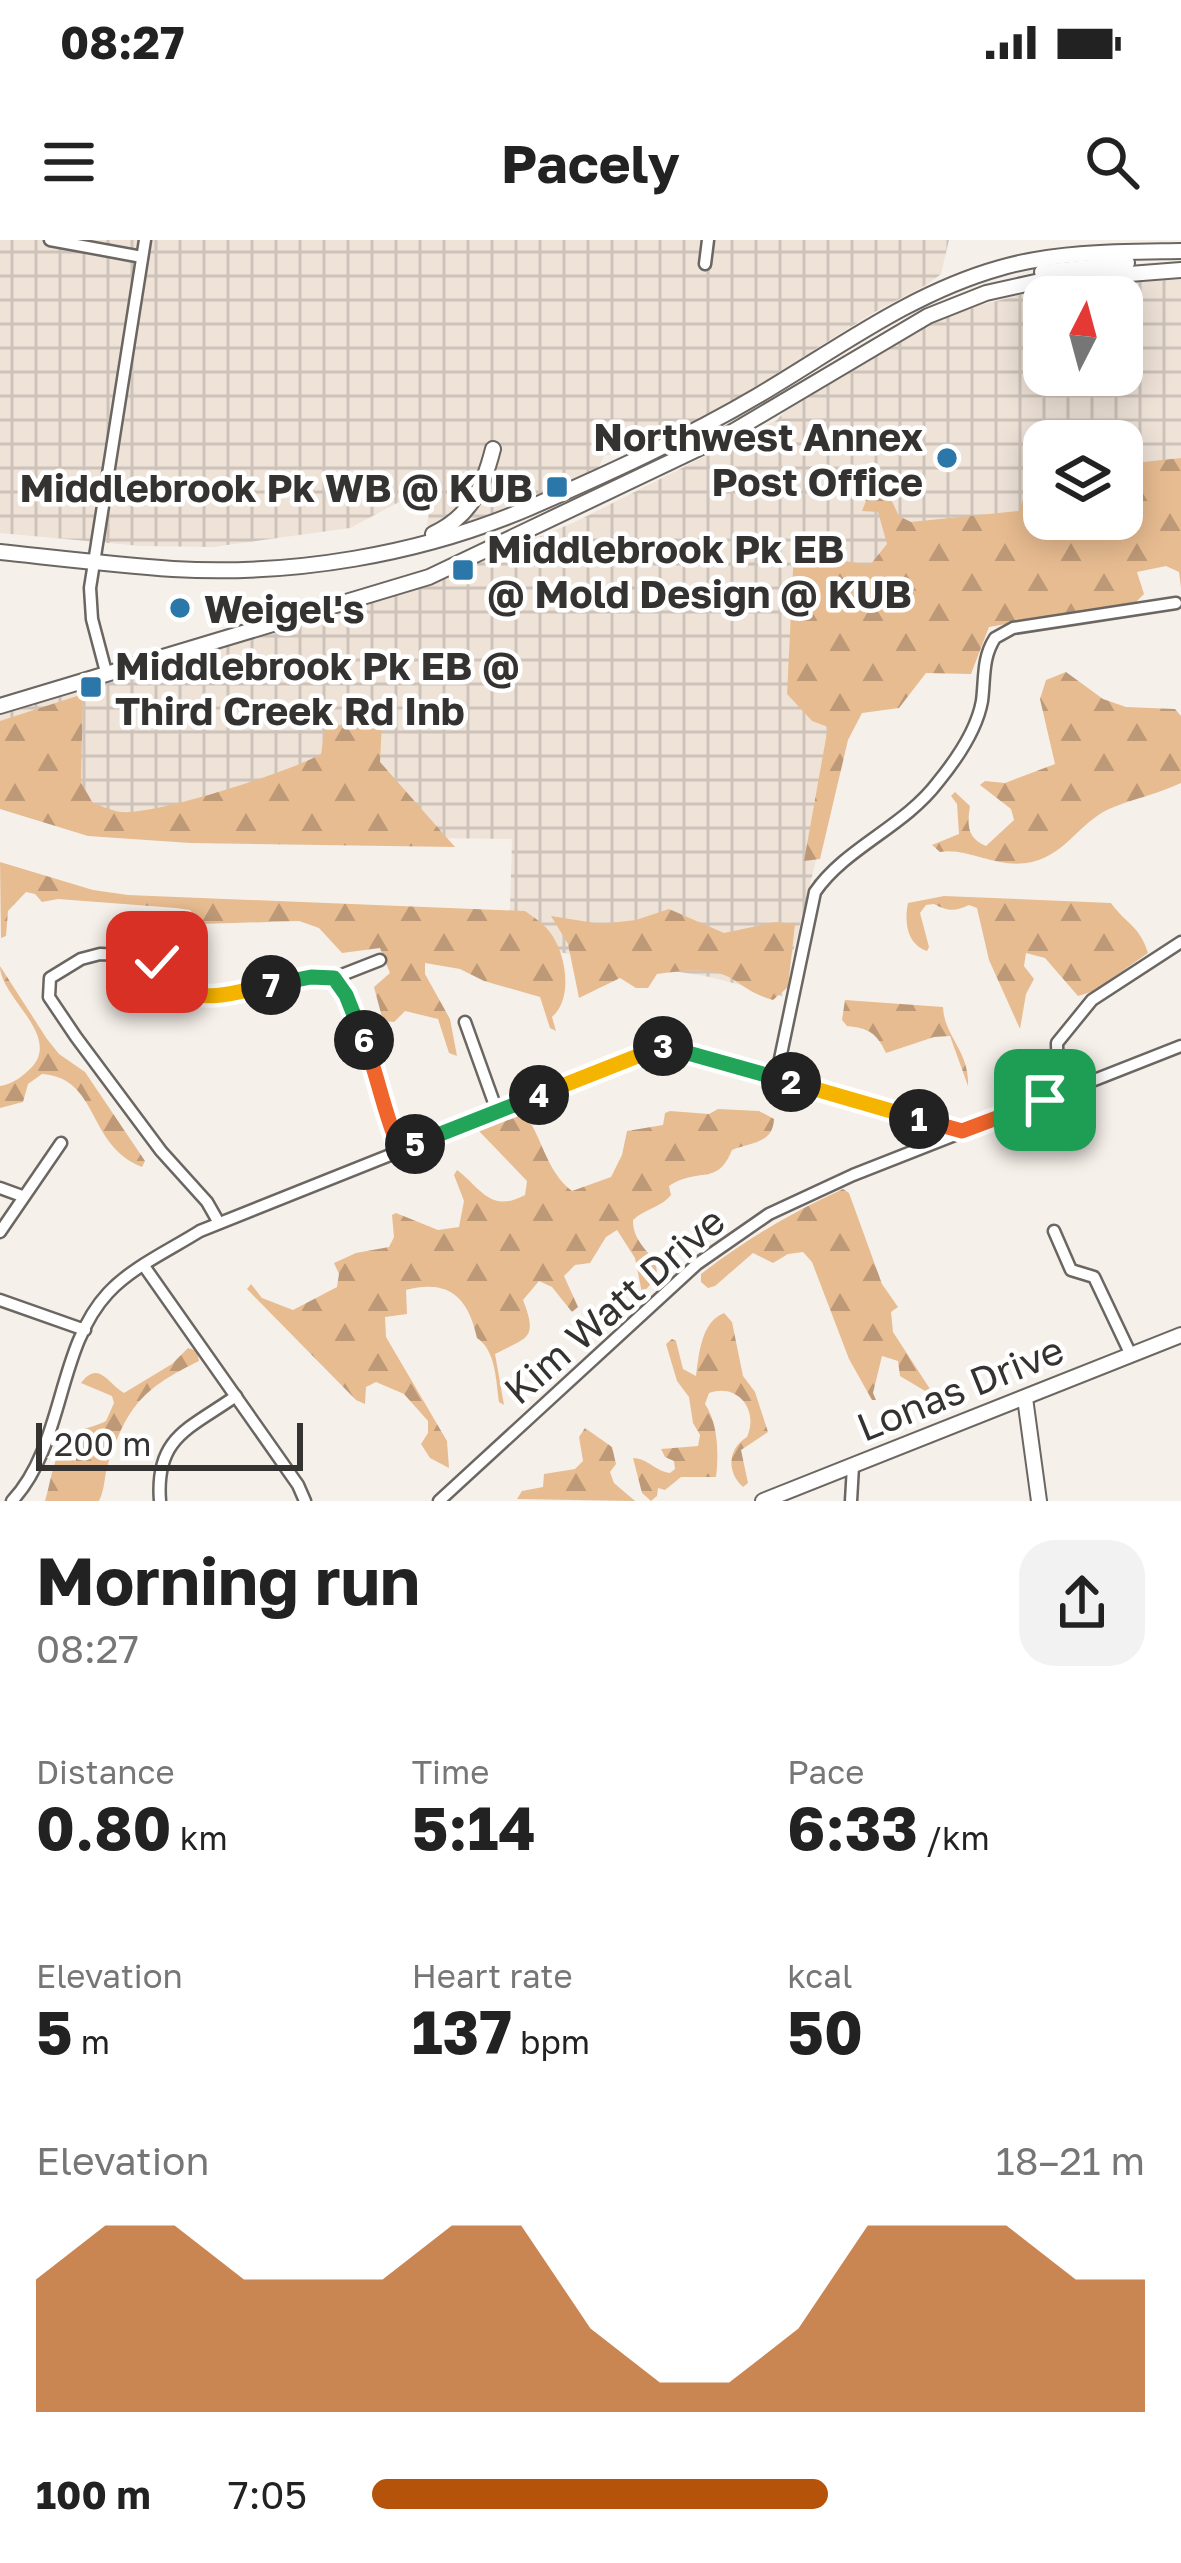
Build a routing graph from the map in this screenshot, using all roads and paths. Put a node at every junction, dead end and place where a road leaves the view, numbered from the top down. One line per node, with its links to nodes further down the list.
1 (50, 240): 5 (street)
2 (145, 240): 5 (street)
3 (708, 240): 7 (street)
4 (1181, 251): 11 (main road)
5 (142, 257): 13 (street)
6 (1181, 260): 9 (main road)
7 (705, 264)
8 (1181, 270): 9 (main road)
9 (986, 293): 15 (main road)
10 (493, 449): 11 (main road)
11 (407, 547): 13 (main road)
12 (0, 552): 13 (main road)
13 (93, 561): 15 (street)
14 (1176, 603): 22 (street)
15 (106, 672): 16 (main road)
16 (0, 706)
17 (1181, 942): 23 (street)
18 (380, 960): 19 (street)
19 (334, 978): 27 (street); 30 (street)
20 (465, 1022): 24 (street)
21 (1181, 1046): 23 (street, Kim Watt Drive)
22 (776, 1078): 24 (street); 25 (street)
23 (1058, 1095): 25 (street, Kim Watt Drive)
24 (497, 1111): 27 (street)
25 (962, 1131): 44 (street, Kim Watt Drive)
26 (61, 1143): 29 (street)
27 (400, 1150): 30 (street)
28 (0, 1188): 29 (street)
29 (22, 1196): 32 (street)
30 (219, 1223): 33 (street)
31 (1054, 1231): 37 (street)
32 (0, 1232)
33 (144, 1266): 35 (street); 38 (street)
34 (0, 1300): 35 (street)
35 (85, 1330): 41 (street)
36 (1181, 1335): 37 (main road, Lonas Drive)
37 (1131, 1355): 39 (main road, Lonas Drive)
38 (236, 1396): 42 (street); 43 (street)
39 (1024, 1398): 40 (main road, Lonas Drive); 47 (main road)
40 (853, 1466): 45 (main road, Lonas Drive); 46 (street)
41 (12, 1501)
42 (160, 1501)
43 (304, 1501)
44 (439, 1501)
45 (763, 1501)
46 (851, 1501)
47 (1039, 1501)

